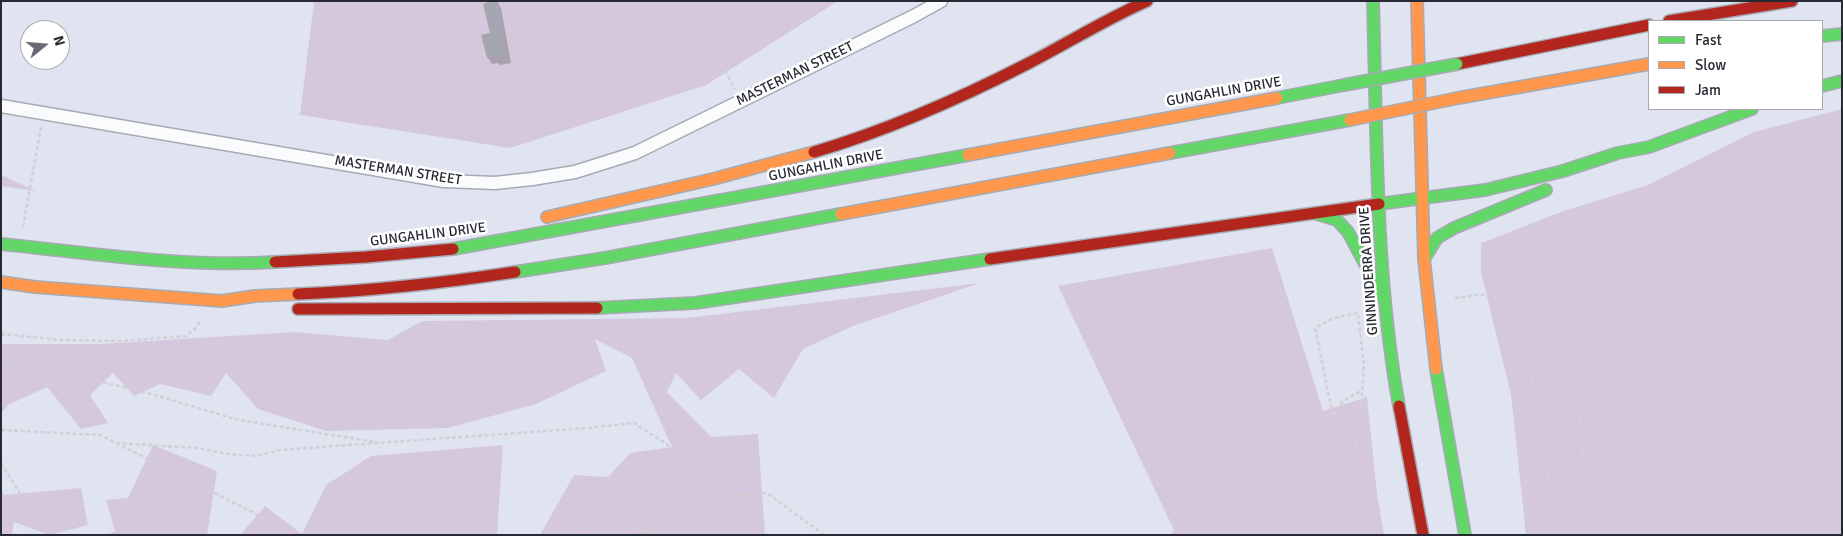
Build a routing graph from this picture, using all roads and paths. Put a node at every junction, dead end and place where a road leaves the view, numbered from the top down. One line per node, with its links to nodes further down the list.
1 (690, 1): 14 (path)
2 (941, 1): 14 (street, MASTERMAN STREET)
3 (1147, 1): 24 (main road)
4 (1373, 1): 22 (main road, GINNINDERRA DRIVE)
5 (1417, 1): 21 (main road)
6 (1792, 1): 7 (main road)
7 (1675, 20)
8 (1648, 25): 29 (main road, GUNGAHLIN DRIVE, bridge)
9 (1842, 34): 10 (main road)
10 (1823, 36)
11 (1648, 64): 34 (main road, bridge)
12 (1842, 81): 13 (main road)
13 (1823, 86)
14 (741, 100): 17 (street, MASTERMAN STREET)
15 (1, 106): 17 (street, MASTERMAN STREET)
16 (1749, 110): 18 (main road)
17 (43, 113): 28 (path)
18 (1649, 147): 19 (main road); 21 (main road)
19 (1626, 162)
20 (1556, 187): 30 (main road)
21 (1423, 198): 22 (main road); 30 (main road)
22 (1379, 204): 23 (main road); 35 (main road, GINNINDERRA DRIVE)
23 (1313, 213): 35 (main road); 37 (main road)
24 (539, 219)
25 (1842, 236): 40 (path)
26 (414, 241): 29 (main road)
27 (1, 244): 28 (main road, GUNGAHLIN DRIVE)
28 (20, 246): 29 (main road, GUNGAHLIN DRIVE)
29 (336, 258)
30 (1424, 259): 57 (main road)
31 (1, 282): 33 (main road)
32 (1455, 298): 38 (path)
33 (201, 300): 34 (main road); 39 (path)
34 (222, 301): 36 (main road)
35 (1385, 301): 56 (main road, GINNINDERRA DRIVE)
36 (255, 309)
37 (282, 309)
38 (1534, 322): 40 (path); 58 (path)
39 (1, 334)
40 (1568, 345): 44 (path); 59 (path)
41 (1, 364): 47 (path)
42 (1362, 390): 43 (path); 43 (path); 49 (path)
43 (1333, 417): 49 (path)
44 (1842, 417)
45 (1, 430): 46 (path)
46 (116, 443): 47 (path); 51 (path)
47 (383, 443): 54 (path)
48 (1, 463): 50 (path)
49 (1347, 485): 55 (path)
50 (46, 535)
51 (284, 535)
52 (568, 535): 53 (path)
53 (667, 535)
54 (824, 535)
55 (1356, 535)
56 (1423, 535)
57 (1465, 535)
58 (1565, 535)
59 (1593, 535)

